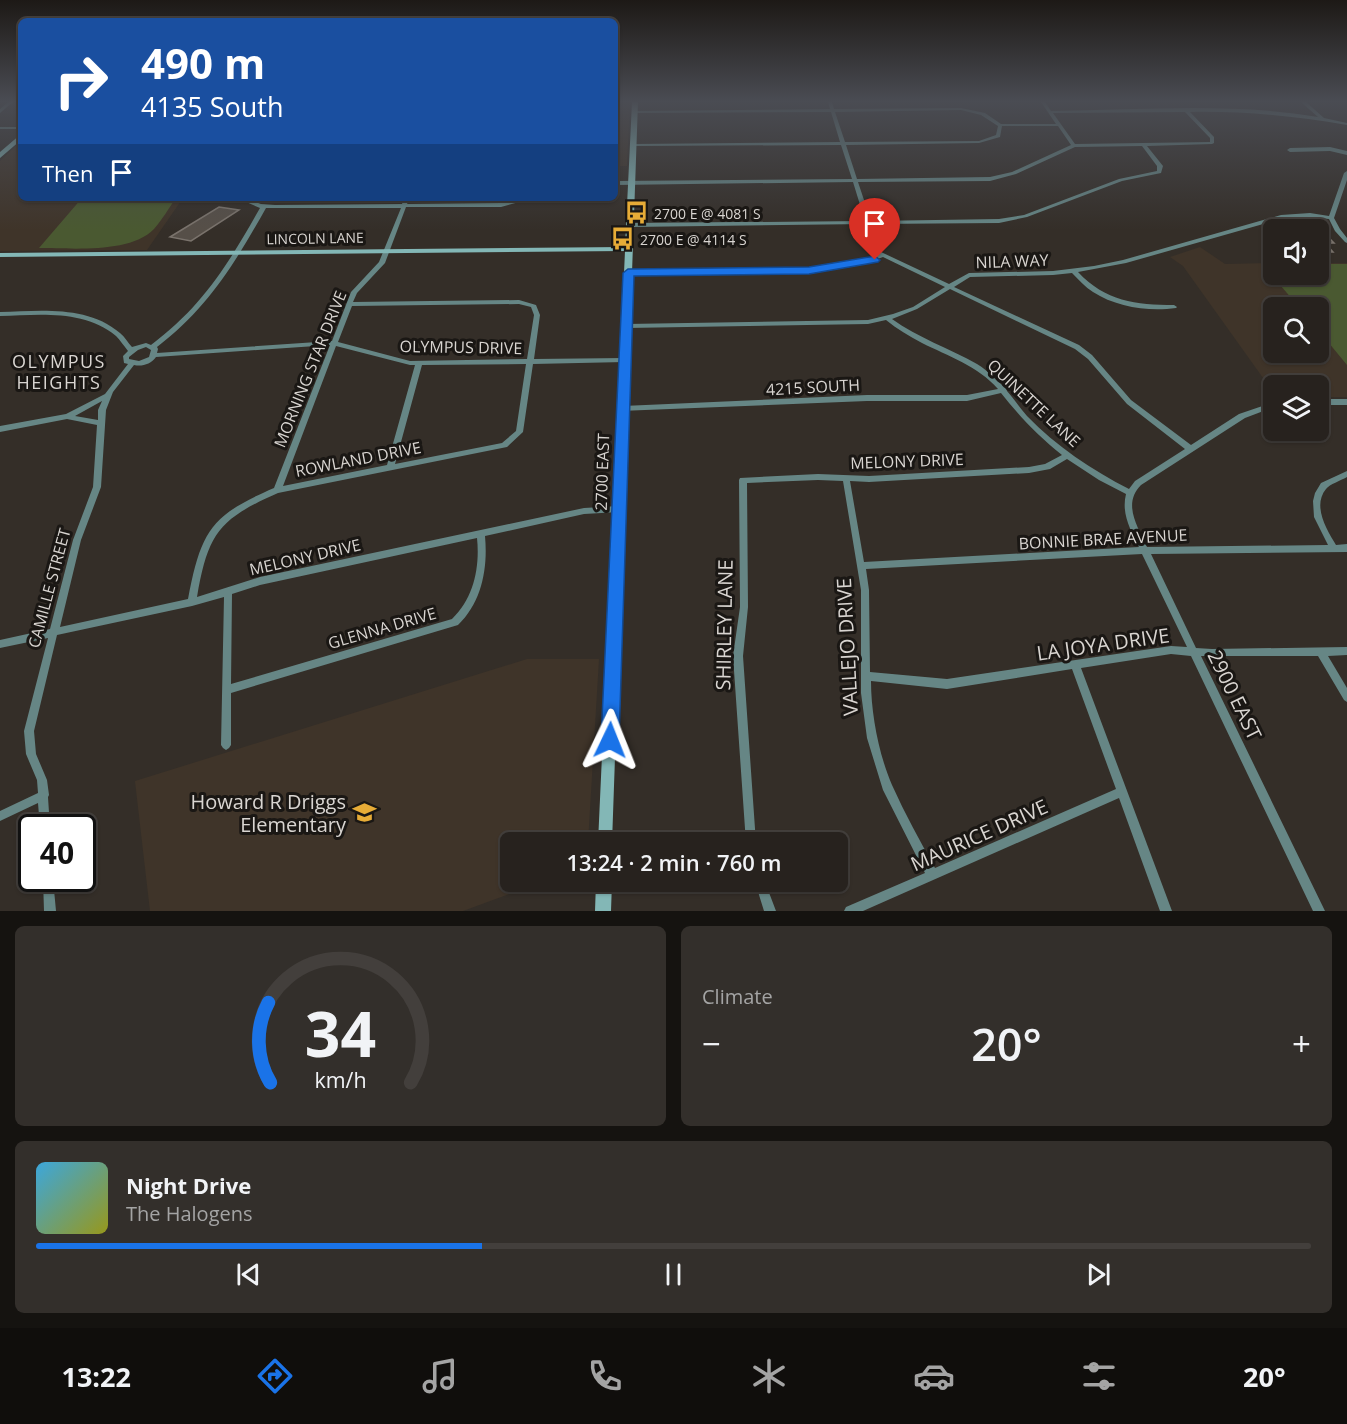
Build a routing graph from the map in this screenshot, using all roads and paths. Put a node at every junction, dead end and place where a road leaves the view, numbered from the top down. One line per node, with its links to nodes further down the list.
1 (842, 144): 12 (street)
2 (12, 145): 10 (street)
3 (633, 145): 4 (street); 14 (street, 2700 EAST)
4 (735, 145)
5 (1144, 145): 6 (street); 7 (street); 21 (street)
6 (1205, 145)
7 (1074, 146): 12 (street)
8 (1290, 150): 9 (street)
9 (1347, 153)
10 (0, 156)
11 (1347, 173): 20 (street)
12 (853, 181): 14 (street); 21 (street)
13 (618, 183): 14 (street)
14 (632, 183): 22 (street, 2700 EAST)
15 (249, 201): 18 (street)
16 (406, 201): 19 (street, MORNING STAR DRIVE)
17 (518, 201): 19 (street)
18 (264, 206): 19 (street); 26 (street)
19 (404, 206): 25 (street, MORNING STAR DRIVE)
20 (1331, 218): 23 (street); 29 (street, NILA WAY)
21 (866, 223): 22 (street); 28 (street)
22 (630, 225): 24 (street, 2700 EAST)
23 (1347, 241)
24 (629, 249): 25 (street, LINCOLN LANE); 30 (street, 2700 EAST)
25 (387, 251): 26 (street, LINCOLN LANE); 32 (street, MORNING STAR DRIVE)
26 (237, 253): 27 (street, LINCOLN LANE); 39 (street)
27 (0, 255)
28 (881, 256): 30 (street); 31 (street)
29 (1074, 271): 31 (street, NILA WAY); 33 (street)
30 (628, 273): 36 (street, 2700 EAST)
31 (950, 287): 35 (street, NILA WAY); 53 (street)
32 (349, 304): 37 (street, MORNING STAR DRIVE); 41 (street, ROWLAND DRIVE)
33 (1174, 307)
34 (0, 314): 38 (street)
35 (887, 318): 36 (street, NILA WAY); 44 (street, QUINETTE LANE)
36 (626, 326): 40 (street, 2700 EAST)
37 (334, 343): 39 (street, OLYMPUS DRIVE); 43 (street, OLYMPUS DRIVE); 59 (street, MORNING STAR DRIVE)
38 (131, 350): 39 (street); 42 (street)
39 (154, 351): 42 (street)
40 (625, 360): 41 (street, OLYMPUS DRIVE); 49 (street, 2700 EAST)
41 (531, 362): 43 (street, OLYMPUS DRIVE); 55 (street, ROWLAND DRIVE)
42 (131, 364): 45 (street, CAMILLE STREET)
43 (419, 364): 55 (street)
44 (1004, 390): 49 (street, 4215 SOUTH); 54 (street, QUINETTE LANE)
45 (107, 396): 50 (street); 51 (street, CAMILLE STREET)
46 (1329, 402): 47 (street)
47 (1347, 402)
48 (1263, 408): 53 (street)
49 (623, 409): 61 (street, 2700 EAST)
50 (68, 416): 51 (street); 52 (street)
51 (99, 423): 69 (street, CAMILLE STREET)
52 (0, 429)
53 (1190, 449): 60 (street)
54 (1067, 455): 57 (street, MELONY DRIVE); 60 (street, QUINETTE LANE)
55 (390, 467): 59 (street, ROWLAND DRIVE)
56 (1347, 474): 63 (street)
57 (846, 478): 58 (street, MELONY DRIVE); 66 (street, VALLEJO DRIVE)
58 (743, 480): 84 (street, SHIRLEY LANE)
59 (277, 490): 68 (street, ROWLAND DRIVE)
60 (1130, 492): 65 (street, 2900 EAST)
61 (619, 509): 62 (street, MELONY DRIVE); 83 (street, 2700 EAST)
62 (481, 534): 67 (street, MELONY DRIVE); 76 (street, GLENNA DRIVE)
63 (1334, 548): 64 (street, BONNIE BRAE AVENUE); 65 (street, BONNIE BRAE AVENUE)
64 (1347, 548)
65 (1145, 551): 66 (street, BONNIE BRAE AVENUE); 71 (street, 2900 EAST)
66 (861, 566): 75 (street, VALLEJO DRIVE)
67 (228, 592): 68 (street, MELONY DRIVE); 76 (street)
68 (192, 602): 69 (street, MELONY DRIVE)
69 (54, 632): 70 (street, MELONY DRIVE); 80 (street, CAMILLE STREET)
70 (0, 644)
71 (1194, 651): 72 (street, LA JOYA DRIVE); 74 (street, LA JOYA DRIVE); 94 (street, 2900 EAST)
72 (1320, 651): 73 (street, LA JOYA DRIVE); 77 (street)
73 (1347, 651)
74 (1075, 665): 75 (street, LA JOYA DRIVE); 79 (street)
75 (866, 676): 85 (street, VALLEJO DRIVE)
76 (226, 690): 78 (street)
77 (1347, 697)
78 (226, 745)
79 (1122, 792): 85 (street, MAURICE DRIVE); 93 (street)
80 (44, 795): 81 (street, CAMILLE STREET); 82 (street)
81 (45, 814)
82 (0, 816)
83 (605, 832)
84 (750, 832)
85 (932, 875): 92 (street, MAURICE DRIVE)
86 (49, 892): 89 (street)
87 (604, 892): 90 (street)
88 (764, 892): 91 (street)
89 (50, 911)
90 (603, 911)
91 (771, 911)
92 (850, 911)
93 (1166, 911)
94 (1319, 911)

